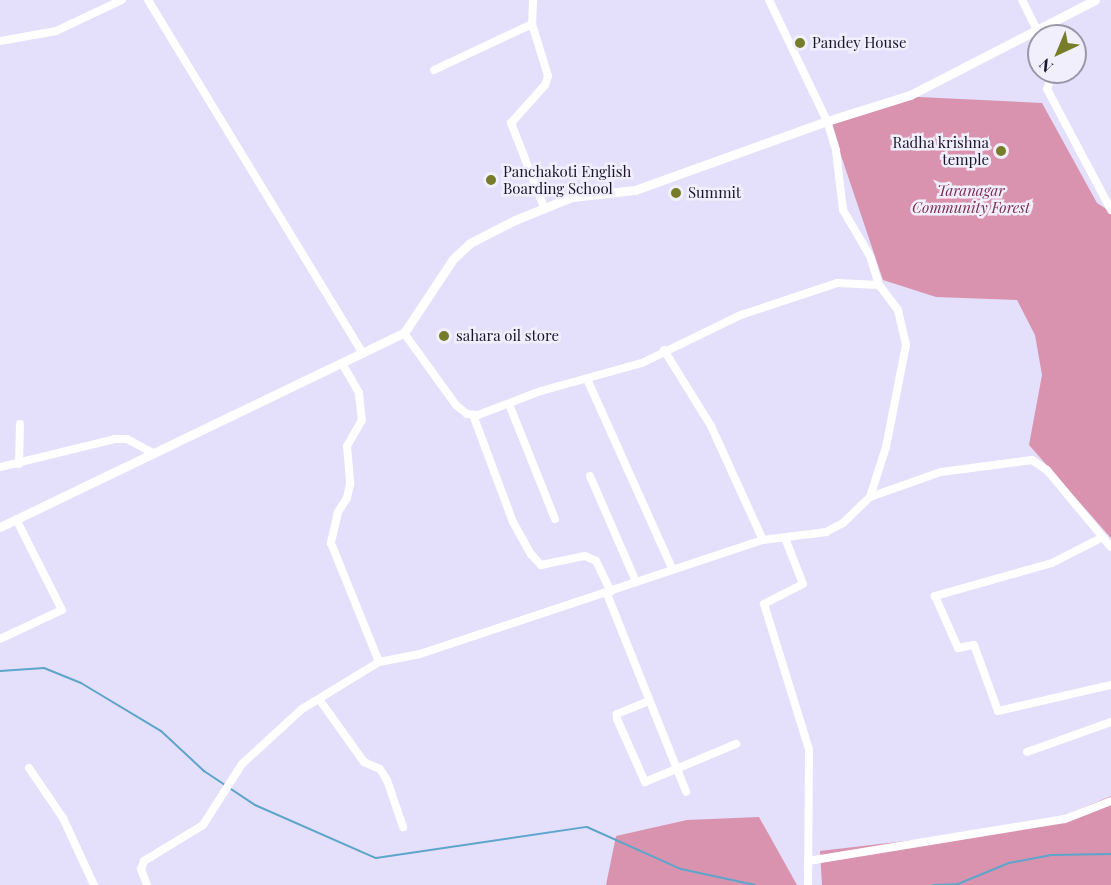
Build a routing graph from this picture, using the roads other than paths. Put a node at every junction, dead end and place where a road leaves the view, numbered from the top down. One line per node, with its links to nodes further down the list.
1 (122, 0): 11 (street)
2 (148, 0): 20 (street)
3 (533, 0): 7 (street)
4 (770, 0): 14 (street)
5 (1022, 0): 8 (street)
6 (1095, 0): 9 (street)
7 (532, 24): 12 (street); 15 (street)
8 (1034, 24)
9 (1055, 24)
10 (1027, 40): 14 (street)
11 (0, 41)
12 (434, 70)
13 (1049, 84): 16 (street)
14 (827, 121): 15 (street); 17 (street)
15 (543, 207): 18 (street)
16 (1111, 210)
17 (879, 285): 19 (street); 30 (street)
18 (404, 333): 20 (street); 24 (street)
19 (664, 350): 22 (street); 36 (street)
20 (363, 354): 21 (street)
21 (343, 365): 26 (street); 42 (street)
22 (587, 379): 23 (street); 38 (street)
23 (509, 404): 24 (street); 32 (street)
24 (473, 415): 40 (street)
25 (20, 424): 27 (street)
26 (151, 452): 27 (street); 31 (street)
27 (19, 464): 28 (street)
28 (0, 467)
29 (590, 476): 39 (street)
30 (870, 497): 34 (street); 35 (street)
31 (16, 519): 33 (street); 41 (street)
32 (555, 519)
33 (0, 527)
34 (785, 538): 36 (street); 54 (street)
35 (1101, 538): 37 (street); 43 (street)
36 (763, 540): 38 (street)
37 (1111, 547)
38 (674, 570): 39 (street)
39 (636, 582): 40 (street)
40 (609, 593): 42 (street); 45 (street)
41 (0, 639)
42 (379, 662): 44 (street)
43 (1111, 685)
44 (319, 699): 53 (street); 56 (street)
45 (649, 701): 50 (street); 50 (street)
46 (1111, 722): 48 (street)
47 (736, 744): 50 (street)
48 (1027, 752)
49 (29, 768): 55 (street)
50 (677, 770): 51 (street)
51 (686, 792)
52 (1111, 801): 54 (street)
53 (403, 827)
54 (808, 861): 57 (street)
55 (93, 885)
56 (147, 885)
57 (808, 885)

